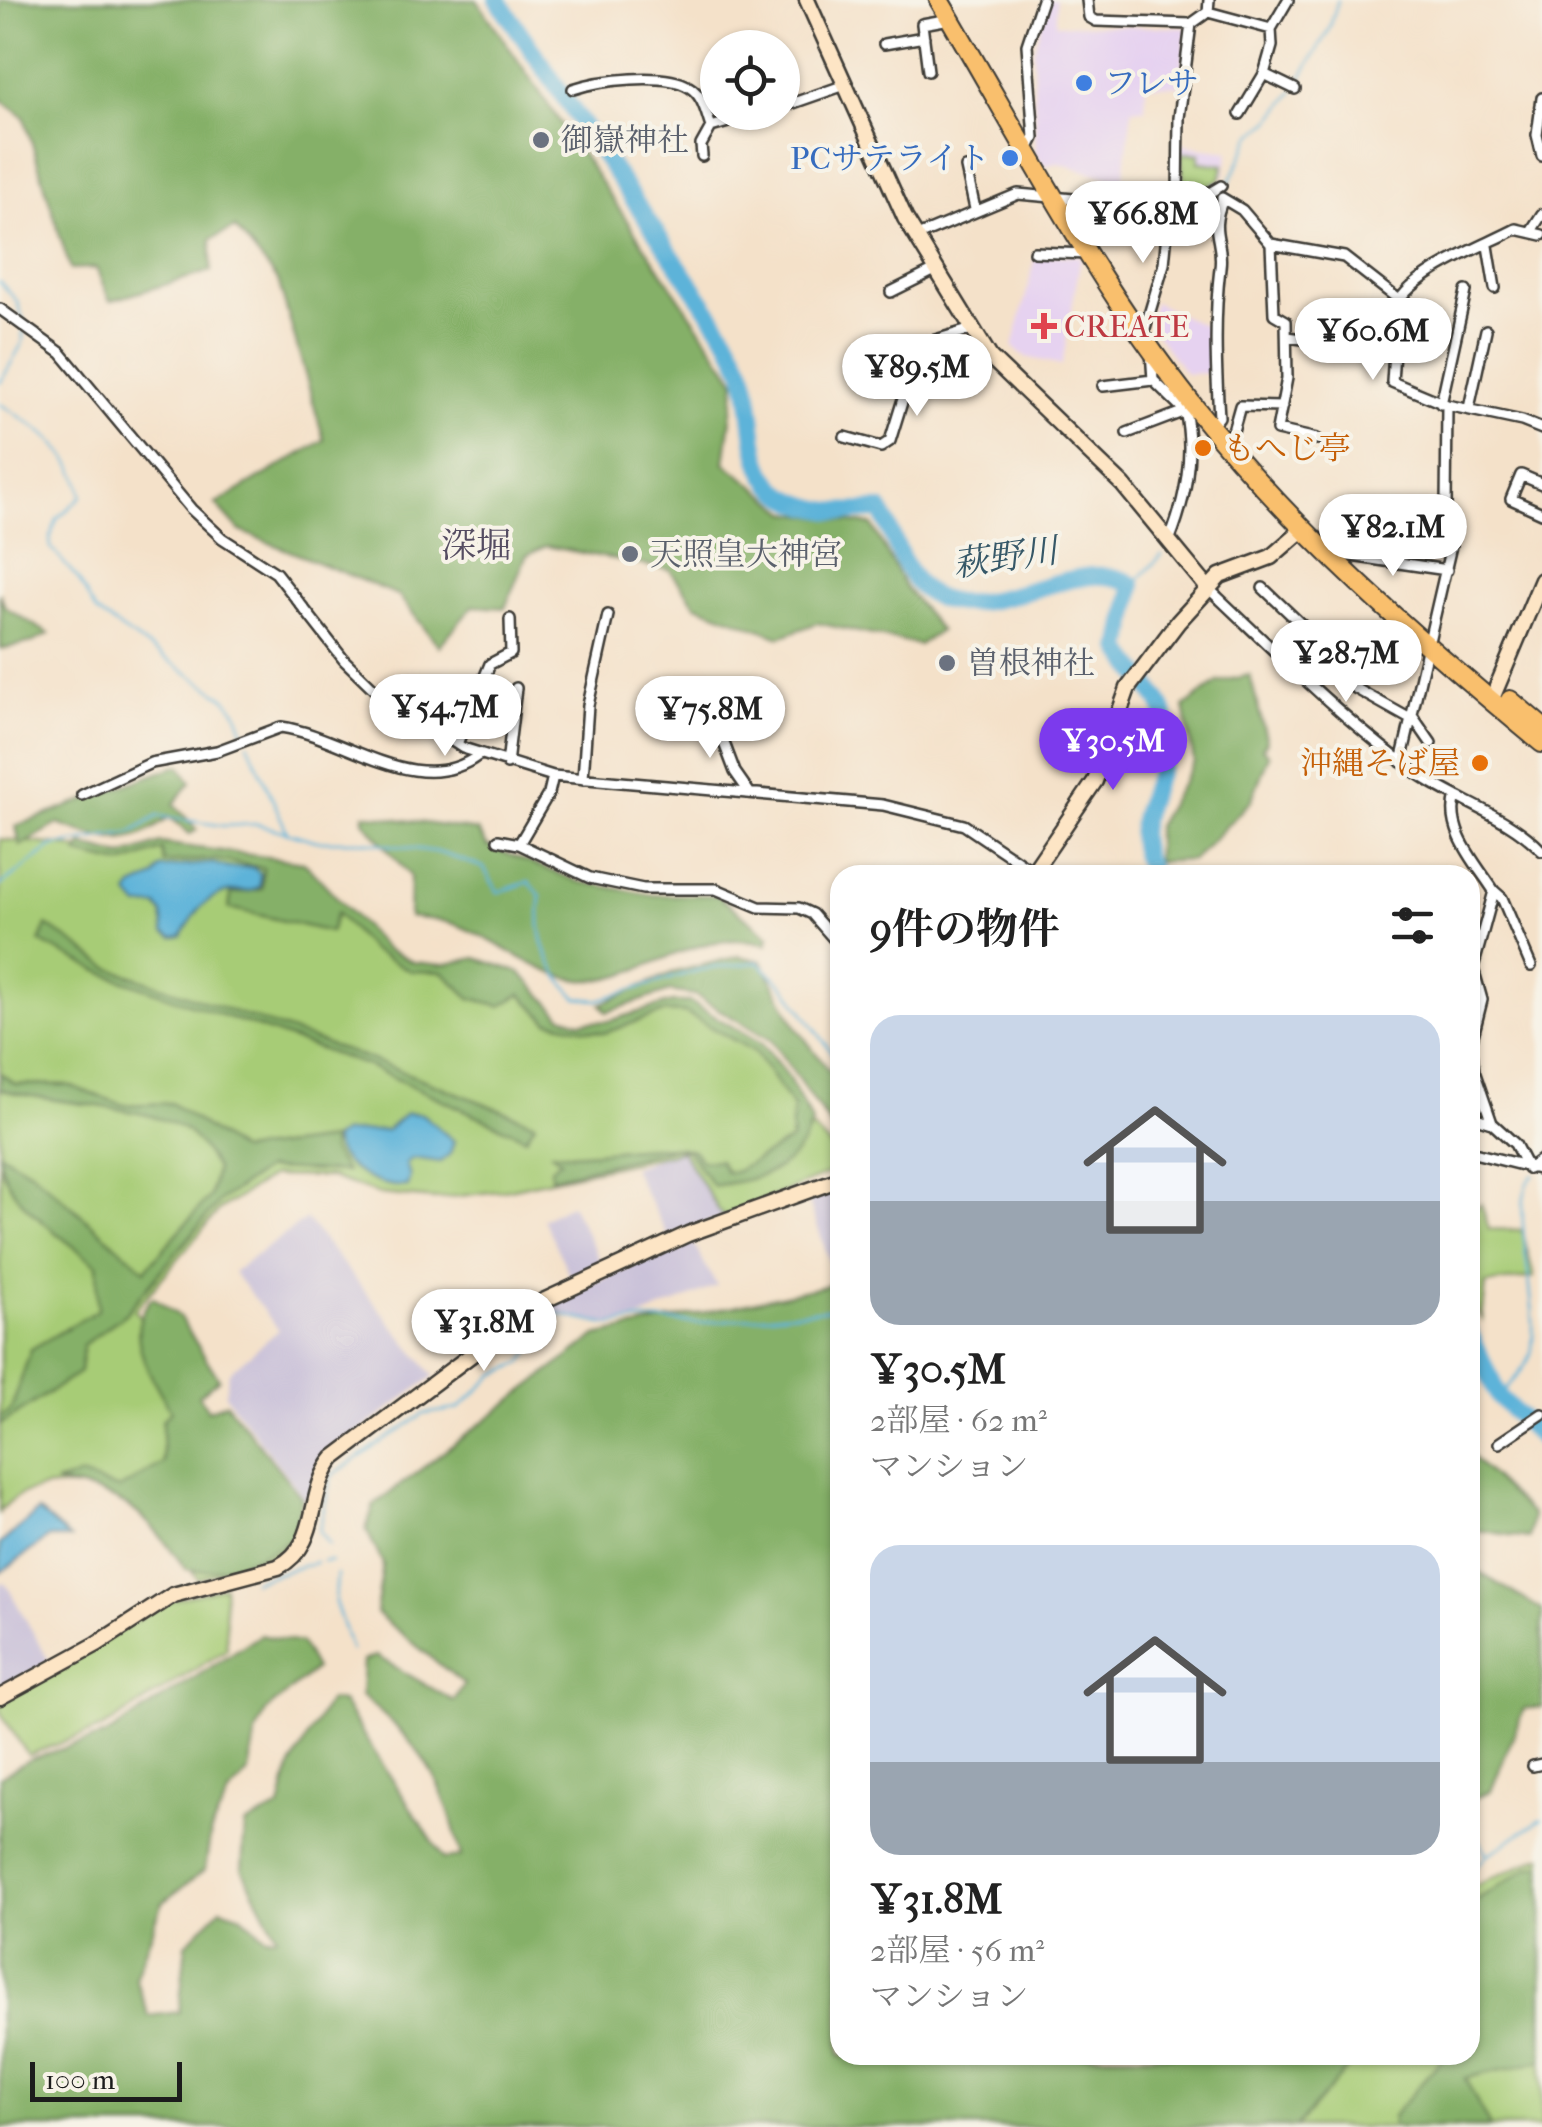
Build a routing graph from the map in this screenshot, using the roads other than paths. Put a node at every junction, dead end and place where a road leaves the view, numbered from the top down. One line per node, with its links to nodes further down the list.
1 (807, 0): 15 (street)
2 (939, 0): 8 (highway)
3 (1042, 0): 23 (street)
4 (1087, 0): 9 (street)
5 (1209, 0): 7 (street)
6 (1288, 0): 10 (street)
7 (1208, 12): 9 (street); 10 (street)
8 (950, 19): 11 (street); 23 (highway)
9 (1191, 24): 28 (street)
10 (1270, 29): 14 (street)
11 (924, 37): 12 (street); 13 (street)
12 (888, 40)
13 (928, 72)
14 (1264, 74): 17 (street); 21 (street)
15 (845, 85): 20 (street); 33 (street)
16 (574, 89): 19 (street)
17 (1295, 89)
18 (1542, 98): 25 (street)
19 (700, 100)
20 (800, 101)
21 (1240, 114)
22 (709, 130): 24 (street)
23 (1028, 150): 27 (highway)
24 (702, 156)
25 (1542, 156)
26 (966, 168): 30 (street)
27 (1054, 195): 28 (street); 30 (street); 37 (highway)
28 (1174, 198): 29 (street); 48 (street)
29 (1224, 199): 34 (street); 57 (street)
30 (975, 209): 33 (street)
31 (1542, 214): 32 (street)
32 (1536, 233): 35 (street)
33 (914, 237): 38 (street)
34 (1271, 244): 42 (street); 46 (street)
35 (1488, 246): 39 (street); 42 (street)
36 (1034, 252): 37 (street)
37 (1089, 254): 48 (highway)
38 (935, 270): 41 (street); 44 (street)
39 (1495, 288)
40 (1466, 291): 50 (street)
41 (892, 292)
42 (1398, 299): 53 (street)
43 (0, 308): 83 (street)
44 (972, 329): 60 (street); 66 (street)
45 (1486, 330): 56 (street)
46 (1286, 337): 47 (street); 55 (street)
47 (1318, 341)
48 (1148, 342): 51 (street); 54 (highway)
49 (1439, 344): 50 (street)
50 (1454, 347): 53 (street)
51 (1153, 380): 52 (street); 54 (street)
52 (1103, 386)
53 (1444, 404): 56 (street); 68 (street)
54 (1187, 407): 57 (highway); 59 (street); 66 (street)
55 (1282, 407): 61 (street); 62 (street)
56 (1470, 408): 58 (street)
57 (1210, 427): 62 (highway)
58 (1542, 430)
59 (1127, 433)
60 (845, 437)
61 (1316, 439)
62 (1228, 448): 65 (highway)
63 (1542, 484): 64 (street)
64 (1542, 513)
65 (1302, 530): 67 (highway); 70 (street)
66 (1168, 542): 70 (street)
67 (1334, 561): 68 (street); 74 (highway)
68 (1447, 570): 74 (street)
69 (1542, 580): 77 (street)
70 (1208, 587): 75 (street); 96 (street)
71 (1263, 588): 75 (street)
72 (608, 615): 88 (street)
73 (510, 619): 83 (street)
74 (1430, 647): 77 (highway); 79 (street)
75 (1287, 660): 79 (street); 85 (street)
76 (516, 688): 86 (street)
77 (1494, 695): 80 (highway); 82 (highway)
78 (713, 714): 89 (street)
79 (1413, 718): 81 (street); 85 (street)
80 (1542, 726)
81 (1431, 743)
82 (1542, 743)
83 (457, 744): 84 (street)
84 (479, 755): 86 (street); 90 (street)
85 (1401, 762): 91 (street)
86 (507, 764): 87 (street)
87 (553, 776): 88 (street); 93 (street)
88 (583, 779): 89 (street)
89 (750, 792): 95 (street)
90 (82, 795)
91 (1456, 796): 94 (street); 97 (street)
92 (498, 840): 93 (street)
93 (518, 844): 100 (street)
94 (1542, 851)
95 (1021, 865)
96 (1037, 865)
97 (1476, 865)
98 (1480, 871): 99 (street)
99 (1494, 891): 101 (street); 102 (street)
100 (830, 935)
101 (1480, 942)
102 (1531, 966)
103 (1480, 1088): 105 (street)
104 (1480, 1119): 105 (street)
105 (1492, 1123): 108 (street)
106 (1480, 1155): 108 (street)
107 (1542, 1159): 108 (street)
108 (1535, 1169)
109 (830, 1183): 112 (street)
110 (1542, 1414): 111 (street)
111 (1499, 1442)
112 (0, 1697)

